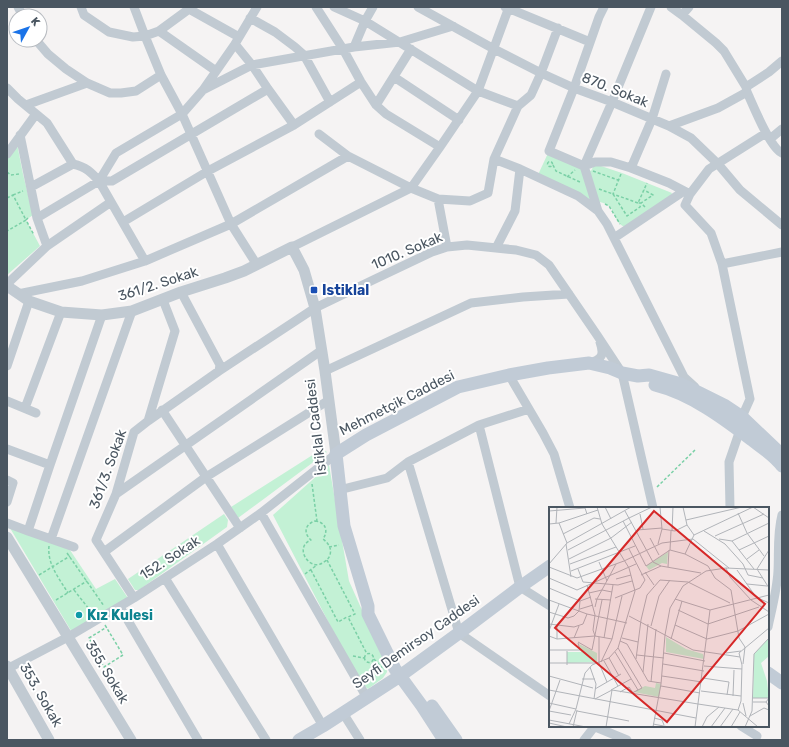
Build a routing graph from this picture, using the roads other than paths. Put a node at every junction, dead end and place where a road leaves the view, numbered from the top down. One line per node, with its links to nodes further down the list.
1 (81, 7): 20 (street)
2 (134, 7): 20 (street)
3 (257, 7): 15 (street)
4 (316, 7): 26 (street)
5 (334, 7): 16 (street)
6 (373, 7): 16 (street)
7 (418, 7): 17 (street, 870. Sokak)
8 (604, 7): 23 (street)
9 (651, 7): 46 (street)
10 (671, 7): 14 (street)
11 (689, 7): 14 (street)
12 (190, 8): 19 (street); 21 (street)
13 (507, 8): 18 (street); 28 (street)
14 (682, 14): 43 (street)
15 (250, 18): 21 (street); 29 (street)
16 (365, 21): 22 (street); 24 (street)
17 (453, 26): 22 (street); 28 (street, 870. Sokak)
18 (558, 28): 23 (street); 33 (street)
19 (158, 31): 20 (street); 32 (street)
20 (145, 36): 35 (street)
21 (237, 40): 31 (street); 32 (street)
22 (400, 42): 24 (street); 27 (street)
23 (590, 42): 40 (street)
24 (354, 47): 26 (street)
25 (43, 48): 38 (street)
26 (343, 48): 29 (street); 37 (street)
27 (411, 49): 36 (street); 44 (street)
28 (494, 50): 33 (street, 870. Sokak); 44 (street)
29 (304, 56): 31 (street); 45 (street)
30 (782, 61): 43 (street)
31 (252, 65): 41 (street); 42 (street)
32 (216, 71): 42 (street)
33 (541, 73): 40 (street, 870. Sokak); 49 (street)
34 (666, 74): 52 (street)
35 (161, 75): 38 (street); 51 (street)
36 (394, 77): 48 (street); 53 (street)
37 (361, 82): 45 (street); 48 (street)
38 (87, 83): 47 (street)
39 (7, 88): 47 (street)
40 (574, 88): 46 (street, 870. Sokak); 68 (street)
41 (268, 89): 54 (street); 59 (street)
42 (203, 90): 51 (street)
43 (747, 90): 55 (street); 60 (street)
44 (478, 91): 49 (street); 53 (street)
45 (330, 102): 54 (street)
46 (612, 102): 52 (street, 870. Sokak); 68 (street)
47 (26, 105): 50 (street)
48 (376, 105): 61 (street)
49 (518, 106): 65 (street)
50 (36, 114): 58 (street); 66 (street)
51 (182, 114): 59 (street); 72 (street)
52 (652, 119): 55 (street, 870. Sokak); 69 (street)
53 (459, 120): 61 (street)
54 (294, 125): 71 (street)
55 (669, 126): 67 (street, 870. Sokak)
56 (782, 129): 60 (street)
57 (319, 134): 64 (street)
58 (20, 135): 63 (street); 73 (street)
59 (191, 135): 71 (street); 72 (street)
60 (768, 136): 62 (street); 67 (street)
61 (440, 147): 74 (street)
62 (782, 153)
63 (7, 154)
64 (348, 156): 74 (street); 81 (street)
65 (494, 159): 70 (street); 76 (street)
66 (73, 164): 72 (street); 73 (street)
67 (718, 164): 75 (street); 82 (street, 870. Sokak)
68 (588, 166): 69 (street); 78 (street)
69 (631, 168): 75 (street)
70 (520, 169): 78 (street); 87 (street)
71 (208, 171): 80 (street); 81 (street)
72 (99, 181): 77 (street); 79 (street)
73 (31, 187): 79 (street)
74 (411, 188): 76 (street); 85 (street)
75 (687, 192): 83 (street); 91 (street)
76 (438, 199): 86 (street)
77 (111, 202): 80 (street); 84 (street)
78 (600, 207): 83 (street)
79 (33, 218): 84 (street)
80 (123, 222): 89 (street)
81 (231, 224): 89 (street); 90 (street)
82 (782, 225)
83 (614, 238): 104 (street)
84 (47, 246): 92 (street)
85 (292, 247): 90 (street, 361/2. Sokak); 98 (street, İstiklal Caddesi)
86 (448, 247): 87 (street, 1010. Sokak); 98 (street, 1010. Sokak)
87 (496, 248): 95 (street, 1010. Sokak)
88 (782, 252): 91 (street)
89 (145, 261): 94 (street)
90 (256, 264): 93 (street, 361/2. Sokak)
91 (722, 264): 120 (street)
92 (7, 285): 94 (street, 361/2. Sokak)
93 (182, 292): 96 (street, 361/2. Sokak); 107 (street)
94 (18, 294): 97 (street, 361/2. Sokak)
95 (569, 294): 102 (street, 1010. Sokak); 108 (street)
96 (163, 300): 99 (street, 361/2. Sokak); 121 (street)
97 (29, 301): 100 (street, 361/2. Sokak); 106 (street)
98 (315, 308): 103 (street, İstiklal Caddesi); 107 (street, 1010. Sokak)
99 (132, 311): 101 (street, 361/2. Sokak); 145 (street)
100 (61, 312): 101 (street, 361/2. Sokak); 116 (street)
101 (102, 315): 129 (street)
102 (597, 335): 105 (street); 109 (street, 1010. Sokak)
103 (322, 350): 108 (street, İstiklal Caddesi); 124 (street)
104 (674, 359): 112 (street); 113 (street)
105 (588, 363): 109 (main road, Mehmetçik Caddesi); 110 (main road, Mehmetçik Caddesi)
106 (7, 366)
107 (219, 371): 118 (street, 361/3. Sokak)
108 (325, 371): 114 (street, İstiklal Caddesi)
109 (622, 373): 111 (main road, Mehmetçik Caddesi); 137 (street)
110 (509, 375): 117 (street); 126 (main road, Mehmetçik Caddesi)
111 (638, 376): 112 (main road, Mehmetçik Caddesi); 123 (main road, Mehmetçik Caddesi)
112 (665, 380): 113 (main road, Mehmetçik Caddesi)
113 (700, 392): 120 (main road, Mehmetçik Caddesi)
114 (329, 400): 126 (street, İstiklal Caddesi); 131 (street)
115 (7, 401): 116 (street)
116 (25, 408): 119 (street)
117 (528, 409): 122 (street); 136 (street)
118 (162, 410): 121 (street, 361/3. Sokak); 124 (street)
119 (36, 412)
120 (742, 417): 123 (street); 127 (main road, Mehmetçik Caddesi)
121 (148, 421): 134 (street, 361/3. Sokak)
122 (479, 425): 128 (street); 151 (street)
123 (740, 430): 130 (main road, Mehmetçik Caddesi); 138 (street)
124 (185, 445): 131 (street); 134 (street)
125 (7, 449): 129 (street)
126 (336, 454): 133 (main road, İstiklal Caddesi); 139 (street, 152. Sokak)
127 (782, 455)
128 (408, 462): 133 (street); 156 (street)
129 (50, 465): 143 (street)
130 (782, 466)
131 (206, 477): 142 (street); 148 (street)
132 (7, 480): 135 (street)
133 (339, 490): 159 (main road, İstiklal Caddesi)
134 (116, 494): 148 (street, 361/3. Sokak)
135 (7, 502)
136 (570, 507)
137 (653, 507)
138 (730, 507)
139 (261, 512): 142 (street, 152. Sokak); 163 (street)
140 (782, 515): 155 (street)
141 (7, 523): 143 (street)
142 (240, 528): 146 (street, 152. Sokak)
143 (28, 531): 145 (street)
144 (7, 537): 157 (street, 355. Sokak)
145 (54, 540): 147 (street)
146 (217, 544): 150 (street, 152. Sokak); 165 (street)
147 (74, 550)
148 (104, 552): 152 (street, 361/3. Sokak)
149 (549, 567): 151 (main road, Seyfi Demirsoy Caddesi)
150 (165, 578): 152 (street, 152. Sokak); 174 (street)
151 (520, 586): 153 (street); 156 (main road, Seyfi Demirsoy Caddesi)
152 (134, 598): 154 (street, 152. Sokak)
153 (549, 605)
154 (120, 607): 157 (street, 152. Sokak); 173 (street)
155 (769, 622)
156 (459, 633): 159 (main road, Seyfi Demirsoy Caddesi); 162 (street)
157 (68, 637): 158 (street, 152. Sokak); 172 (street, 355. Sokak)
158 (7, 667): 171 (street, 353. Sokak)
159 (403, 674): 163 (main road, Seyfi Demirsoy Caddesi); 177 (main road, İstiklal Caddesi); 178 (main road, İstiklal Caddesi)
160 (769, 674): 161 (main road)
161 (782, 683)
162 (549, 695)
163 (367, 698): 164 (main road, Seyfi Demirsoy Caddesi)
164 (343, 713): 165 (main road, Seyfi Demirsoy Caddesi); 176 (street)
165 (323, 726): 175 (main road, Seyfi Demirsoy Caddesi)
166 (593, 727): 179 (street)
167 (596, 727): 180 (street)
168 (742, 727): 170 (street)
169 (756, 727): 170 (street)
170 (758, 738)
171 (49, 740)
172 (131, 740)
173 (198, 740)
174 (266, 740)
175 (299, 740)
176 (360, 740)
177 (444, 740)
178 (456, 740)
179 (584, 740)
180 (627, 740)

